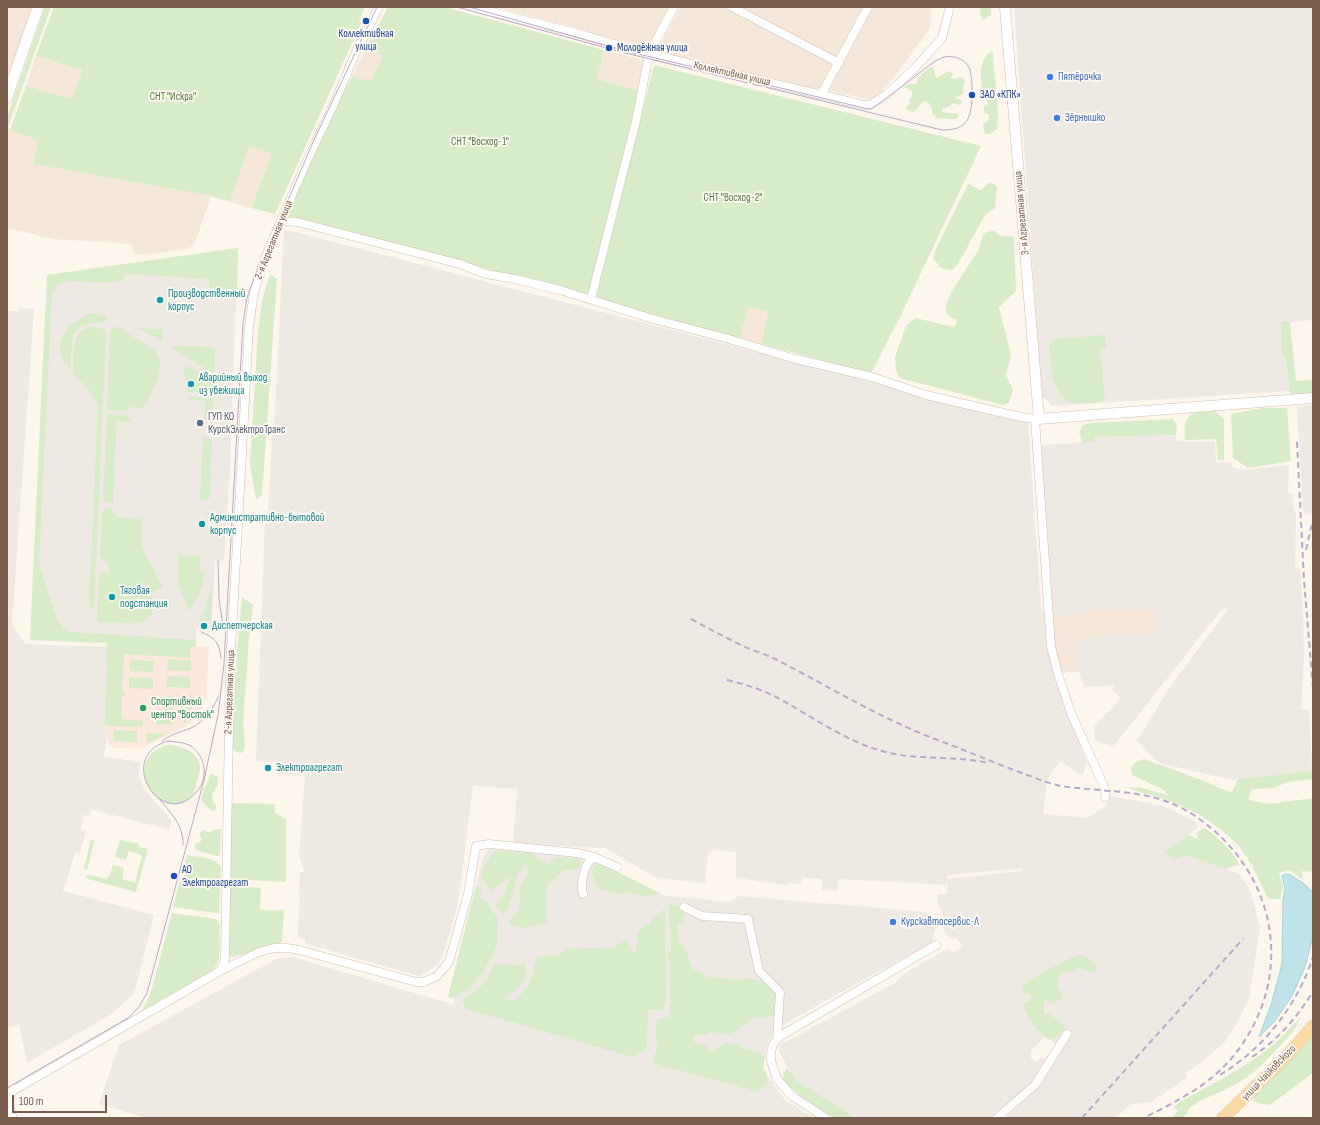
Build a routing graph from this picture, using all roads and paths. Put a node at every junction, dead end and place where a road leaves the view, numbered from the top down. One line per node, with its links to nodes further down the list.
1 (38, 7): 12 (main road)
2 (379, 7): 13 (street, 2-я Агрегатная улица)
3 (473, 7): 9 (street, Коллективная улица)
4 (674, 7): 9 (street)
5 (732, 7): 10 (street)
6 (868, 7): 10 (street)
7 (1004, 7): 16 (street, 3-я Агрегатная улица)
8 (949, 11): 11 (street, Коллективная улица)
9 (650, 54): 11 (street, Коллективная улица); 14 (street)
10 (839, 63): 11 (street)
11 (821, 95)
12 (7, 97)
13 (282, 221): 14 (street); 23 (street, 2-я Агрегатная улица)
14 (591, 299): 16 (street)
15 (1313, 398): 16 (street)
16 (1037, 419): 17 (street)
17 (1105, 797)
18 (594, 857): 19 (street); 20 (street); 23 (street)
19 (617, 867)
20 (583, 894)
21 (684, 907): 26 (street)
22 (936, 945): 26 (street)
23 (220, 971): 27 (street)
24 (1313, 1026): 31 (main road, улица Чайковского)
25 (1067, 1034): 30 (street)
26 (778, 1040): 29 (street)
27 (11, 1091): 28 (street)
28 (13, 1118)
29 (826, 1118)
30 (997, 1118)
31 (1223, 1118)

